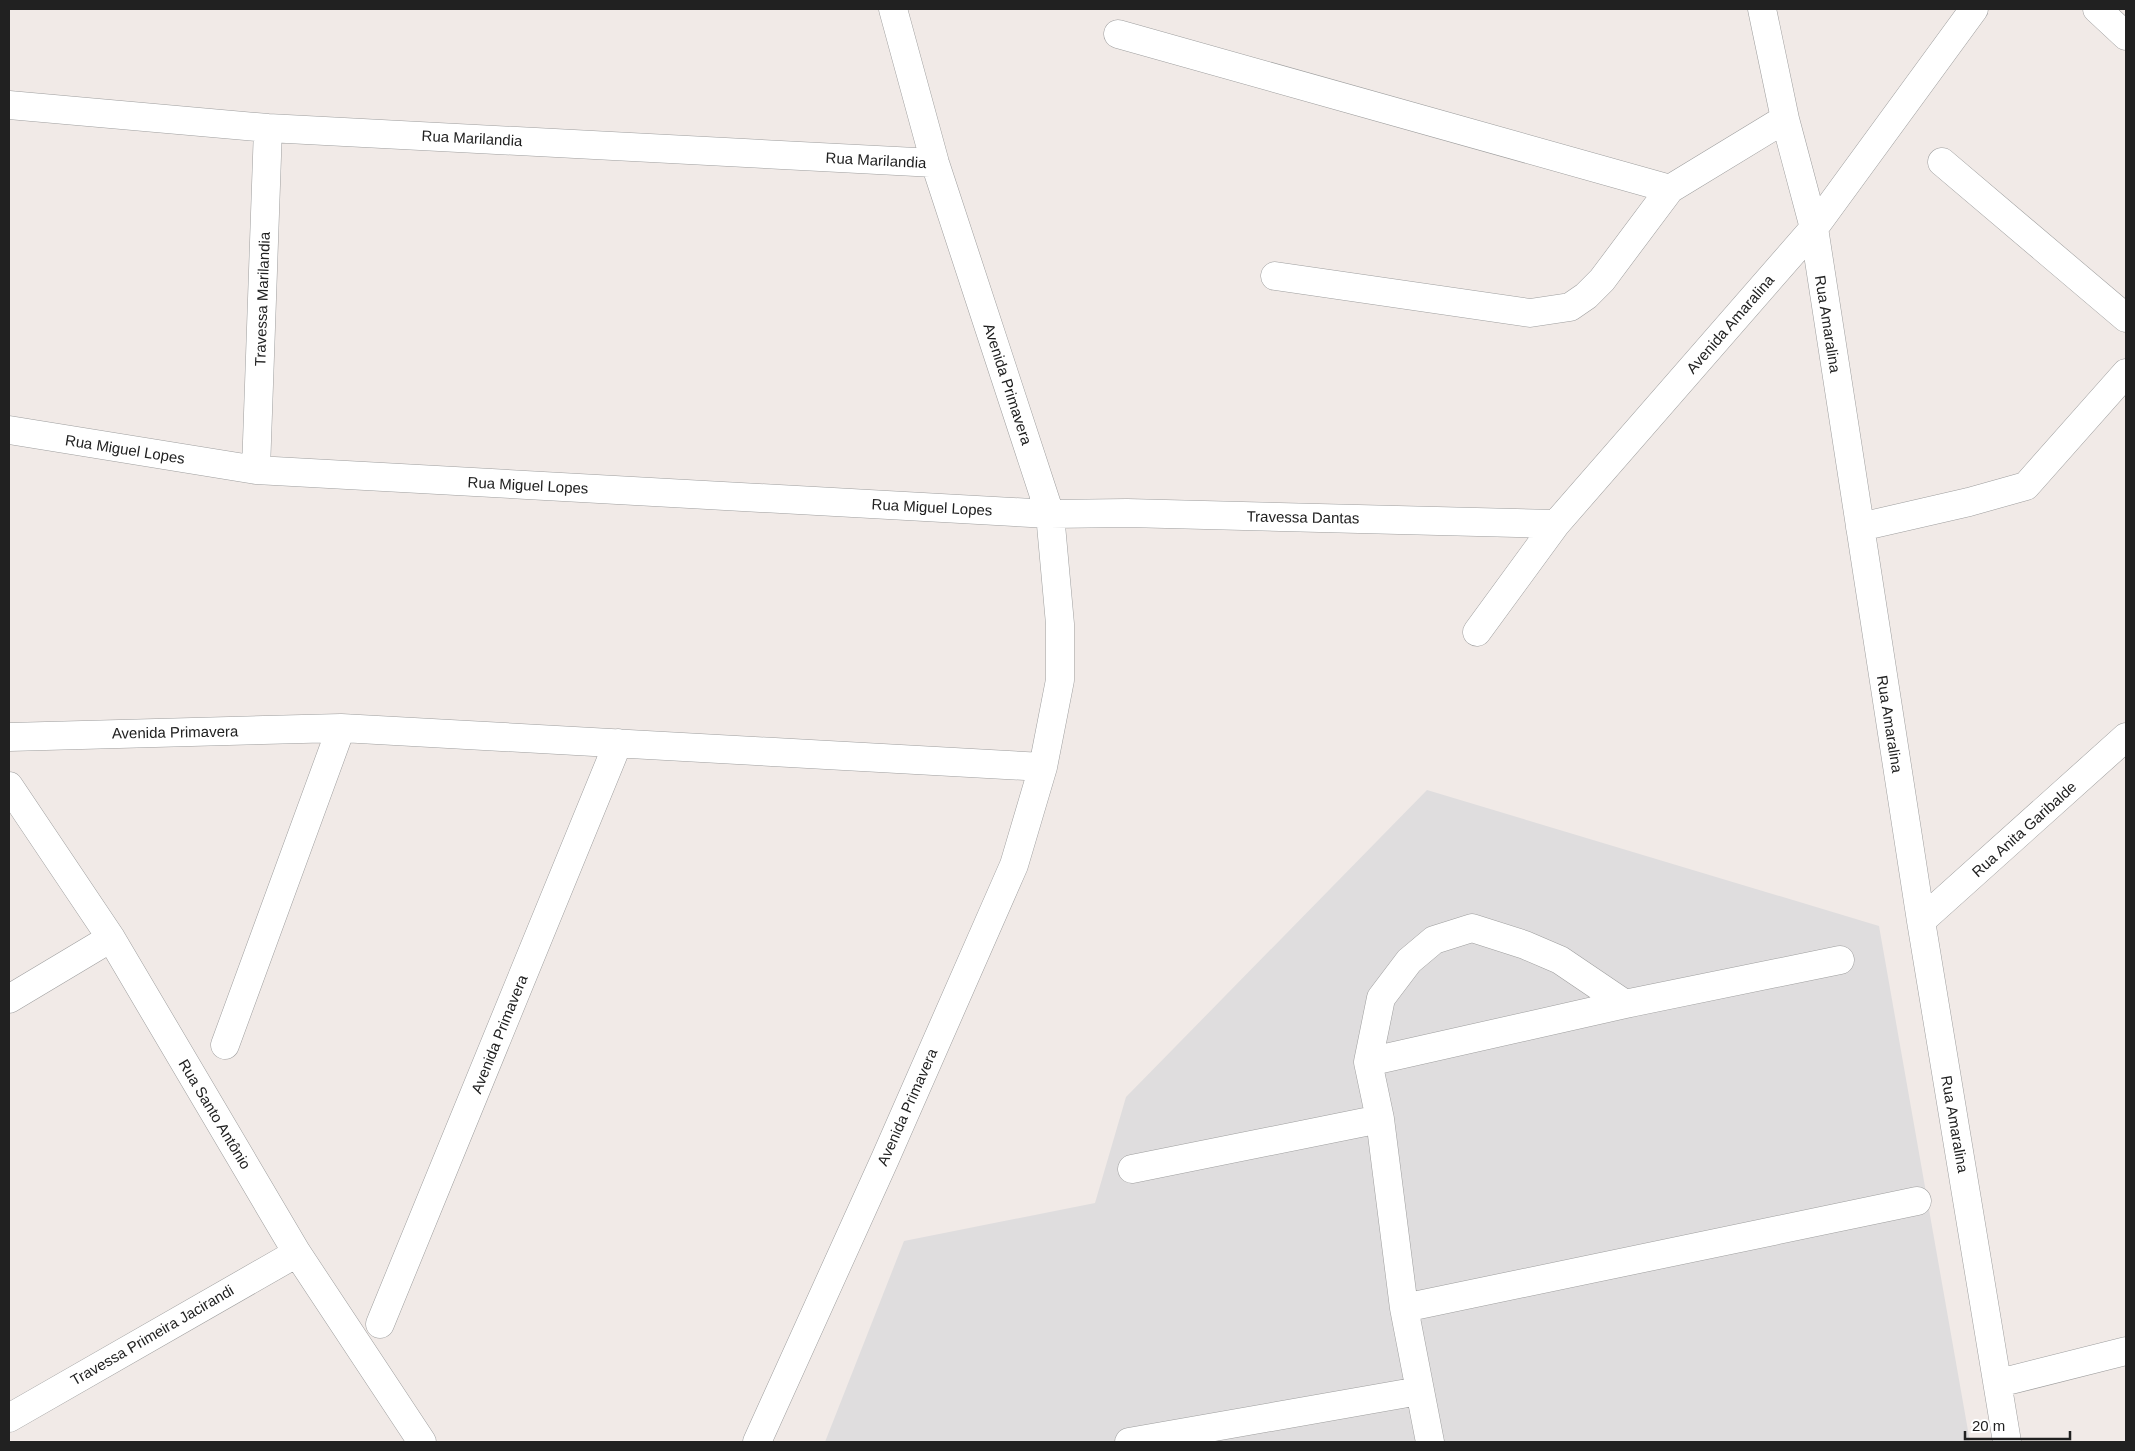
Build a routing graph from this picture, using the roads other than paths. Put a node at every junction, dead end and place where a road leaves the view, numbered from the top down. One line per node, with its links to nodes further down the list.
1 (893, 9): 11 (street, Avenida Primavera)
2 (1762, 9): 8 (street, Rua Amaralina)
3 (1974, 9): 13 (street, Avenida Amaralina)
4 (2097, 9): 6 (street)
5 (1118, 34): 12 (street)
6 (2126, 36)
7 (9, 105): 9 (street, Rua Marilandia)
8 (1785, 119): 12 (street); 13 (street, Rua Amaralina)
9 (268, 128): 11 (street, Rua Marilandia); 18 (street, Travessa Marilandia)
10 (1942, 162): 15 (street)
11 (936, 163): 19 (street, Avenida Primavera)
12 (1670, 189): 14 (street)
13 (1814, 228): 20 (street, Avenida Amaralina); 21 (street, Rua Amaralina)
14 (1275, 276)
15 (2126, 318)
16 (2126, 374): 21 (street)
17 (9, 430): 18 (street, Rua Miguel Lopes)
18 (256, 470): 19 (street, Rua Miguel Lopes)
19 (1050, 514): 20 (street, Travessa Dantas); 27 (street, Avenida Primavera)
20 (1556, 524): 22 (street, Avenida Amaralina)
21 (1860, 527): 29 (street, Rua Amaralina)
22 (1477, 632)
23 (341, 728): 24 (street, Avenida Primavera); 26 (street, Avenida Primavera); 34 (street)
24 (9, 737)
25 (2126, 737): 29 (street, Rua Anita Garibalde)
26 (618, 743): 27 (street, Avenida Primavera); 41 (street, Avenida Primavera)
27 (1043, 767): 47 (street, Avenida Primavera)
28 (9, 786): 30 (street, Rua Santo Antônio)
29 (1921, 921): 43 (street, Rua Amaralina)
30 (111, 938): 32 (street); 39 (street, Rua Santo Antônio)
31 (1840, 960): 33 (street)
32 (9, 999)
33 (1625, 1004): 35 (street); 35 (street)
34 (226, 1045)
35 (1368, 1062): 36 (street)
36 (1380, 1119): 37 (street); 40 (street)
37 (1132, 1169)
38 (1917, 1200): 40 (street)
39 (297, 1253): 45 (street, Travessa Primeira Jacirandi); 46 (street, Rua Santo Antônio)
40 (1404, 1308): 44 (street)
41 (380, 1324)
42 (2126, 1351): 43 (street)
43 (1999, 1384): 50 (street, Rua Amaralina)
44 (1419, 1391): 48 (street); 49 (street)
45 (9, 1418)
46 (422, 1442)
47 (757, 1442)
48 (1129, 1442)
49 (1430, 1442)
50 (2007, 1442)

